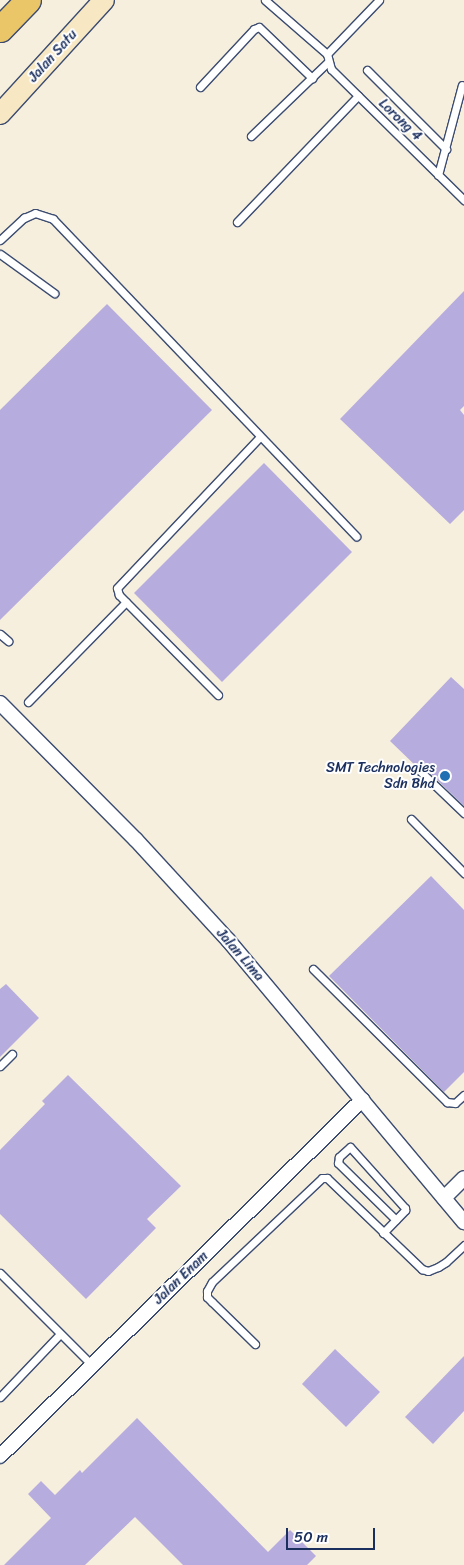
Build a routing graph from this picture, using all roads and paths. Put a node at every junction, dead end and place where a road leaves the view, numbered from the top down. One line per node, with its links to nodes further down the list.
1 (28, 0): 5 (highway)
2 (104, 0): 12 (main road, Jalan Satu)
3 (265, 0): 6 (lane, Lorong 4)
4 (378, 0): 6 (lane)
5 (0, 29)
6 (328, 58): 8 (lane); 11 (lane, Lorong 4)
7 (367, 70): 14 (lane)
8 (312, 78): 10 (lane); 13 (lane)
9 (462, 85): 14 (lane)
10 (200, 87)
11 (358, 96): 15 (lane, Lorong 4); 17 (lane)
12 (0, 114)
13 (250, 136)
14 (446, 149): 15 (lane)
15 (438, 175): 16 (lane, Lorong 4)
16 (464, 200)
17 (236, 222)
18 (0, 240): 21 (lane)
19 (0, 254): 20 (lane)
20 (54, 293)
21 (260, 437): 22 (lane); 23 (lane)
22 (356, 536)
23 (126, 602): 26 (lane); 27 (lane)
24 (0, 634): 25 (lane)
25 (8, 641)
26 (218, 695)
27 (28, 702)
28 (0, 703): 37 (street, Jalan Lima)
29 (420, 771): 30 (lane)
30 (464, 813)
31 (411, 819): 32 (lane)
32 (464, 873)
33 (313, 969): 36 (lane)
34 (12, 1054): 35 (lane)
35 (0, 1066)
36 (464, 1095)
37 (362, 1100): 39 (street, Jalan Lima); 47 (street, Jalan Enam)
38 (464, 1178): 39 (street)
39 (444, 1198): 41 (street, Jalan Lima)
40 (396, 1220): 40 (lane); 42 (lane)
41 (464, 1222)
42 (383, 1233): 43 (lane); 46 (lane)
43 (464, 1245)
44 (0, 1273): 45 (lane)
45 (60, 1334): 47 (lane); 48 (lane)
46 (254, 1344)
47 (92, 1366): 49 (street, Jalan Enam)
48 (0, 1397)
49 (0, 1456)

